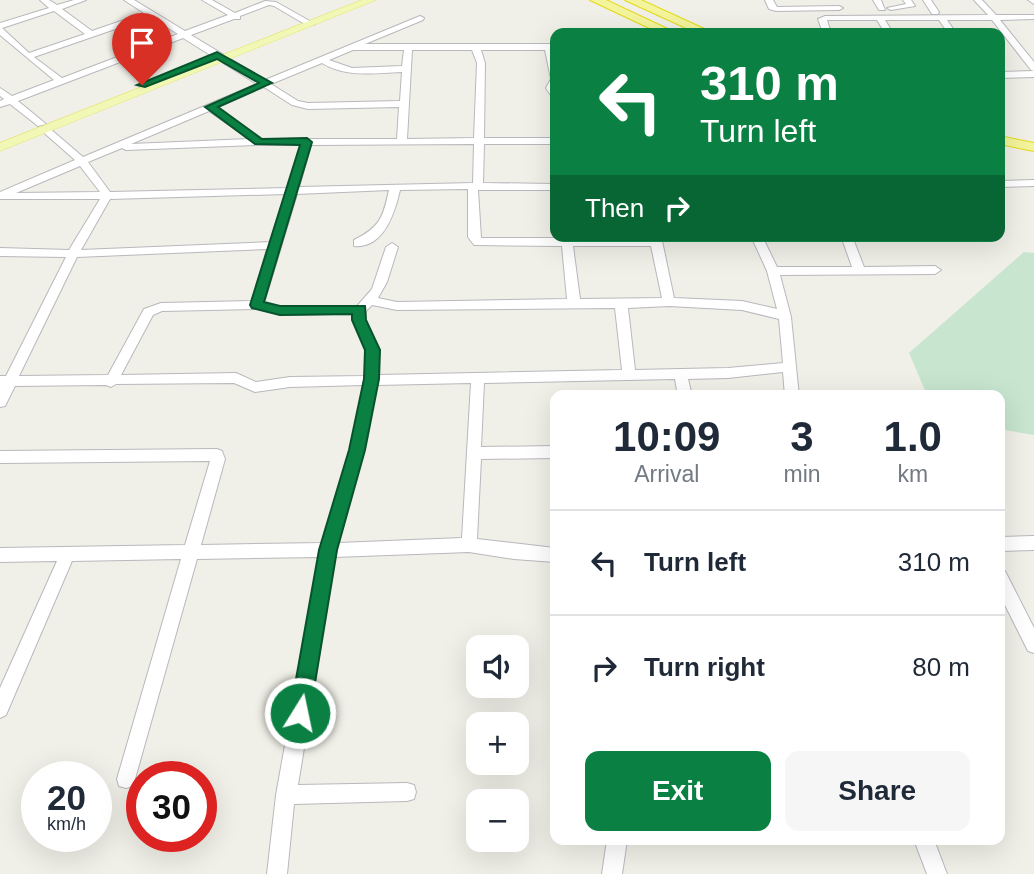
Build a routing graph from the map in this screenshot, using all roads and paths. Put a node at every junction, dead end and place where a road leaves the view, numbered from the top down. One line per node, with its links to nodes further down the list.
1 (44, 0): 18 (street)
2 (82, 0): 18 (street)
3 (128, 0): 19 (street)
4 (206, 0): 21 (street)
5 (356, 0): 26 (main road)
6 (371, 0): 26 (main road)
7 (596, 0): 28 (highway)
8 (609, 0): 29 (highway)
9 (631, 0): 30 (highway)
10 (642, 0): 31 (highway)
11 (769, 0): 16 (street)
12 (908, 0): 17 (street)
13 (927, 0): 20 (street)
14 (978, 0): 25 (street)
15 (265, 1): 21 (street); 26 (street)
16 (846, 4): 17 (street)
17 (880, 4)
18 (55, 8): 27 (street); 37 (street)
19 (150, 14): 37 (street); 38 (street)
20 (938, 14): 22 (street); 25 (street); 34 (street)
21 (237, 17): 38 (street)
22 (878, 17): 32 (street); 33 (street)
23 (1034, 17): 25 (street)
24 (420, 18): 39 (street)
25 (995, 18): 35 (street)
26 (308, 22): 44 (main road)
27 (1, 26): 43 (street)
28 (659, 28)
29 (670, 28)
30 (697, 28)
31 (699, 28)
32 (824, 28)
33 (886, 28)
34 (948, 28)
35 (1003, 28)
36 (1005, 31): 46 (street)
37 (92, 35): 43 (street)
38 (186, 36): 44 (street); 50 (street)
39 (349, 46): 41 (street); 45 (street)
40 (550, 47): 42 (street)
41 (408, 48): 42 (street); 47 (street)
42 (476, 48): 66 (street)
43 (28, 56): 50 (street)
44 (220, 57): 51 (street); 57 (main road)
45 (323, 60): 47 (street); 51 (street)
46 (1034, 68)
47 (406, 69): 55 (street)
48 (1034, 74): 49 (street)
49 (1005, 75)
50 (62, 82): 53 (street)
51 (267, 83): 55 (street); 56 (street)
52 (0, 91): 53 (street)
53 (12, 100): 54 (street); 57 (street)
54 (0, 104)
55 (404, 104): 61 (street)
56 (210, 107): 64 (street); 68 (street)
57 (43, 127): 60 (main road); 67 (main road); 70 (street)
58 (1005, 129): 59 (highway)
59 (1034, 135)
60 (0, 140)
61 (402, 140): 65 (street); 66 (street)
62 (550, 141): 66 (street)
63 (1005, 141): 69 (highway)
64 (259, 142): 65 (street); 68 (street)
65 (307, 142): 76 (street)
66 (480, 142): 74 (street)
67 (0, 146)
68 (117, 147): 70 (street)
69 (1034, 147)
70 (81, 160): 77 (street); 78 (street)
71 (1034, 183): 72 (street)
72 (1005, 184)
73 (395, 187): 74 (street); 76 (street); 83 (street)
74 (476, 187): 75 (street); 84 (street)
75 (550, 187)
76 (294, 190): 77 (street); 85 (street)
77 (107, 195): 78 (street); 88 (street)
78 (0, 196)
79 (602, 242): 84 (street)
80 (656, 242): 92 (street)
81 (759, 242): 90 (street)
82 (848, 242): 91 (street)
83 (358, 243)
84 (567, 244): 93 (street)
85 (274, 245): 88 (street); 95 (street)
86 (392, 247): 96 (street)
87 (0, 252): 88 (street)
88 (73, 254): 103 (street)
89 (935, 270): 91 (street)
90 (773, 271): 91 (street); 97 (street)
91 (860, 271)
92 (669, 302): 94 (street); 97 (street)
93 (574, 303): 94 (street); 96 (street)
94 (621, 304): 99 (street)
95 (257, 305): 96 (street); 104 (street)
96 (365, 305): 102 (street)
97 (785, 317): 98 (street)
98 (788, 367): 100 (street); 106 (street)
99 (629, 373): 100 (street); 101 (street)
100 (680, 373): 105 (street)
101 (478, 377): 102 (street); 109 (street)
102 (372, 379): 104 (street); 114 (street)
103 (5, 381): 104 (street); 107 (street)
104 (111, 382)
105 (684, 390)
106 (791, 390)
107 (0, 402)
108 (550, 452): 109 (street)
109 (473, 453): 113 (street)
110 (0, 457): 115 (street)
111 (1034, 542): 112 (street)
112 (1005, 544)
113 (468, 545): 114 (street); 118 (street)
114 (328, 550): 115 (street); 125 (street)
115 (191, 551): 117 (street); 123 (street)
116 (0, 555): 117 (street)
117 (67, 555): 121 (street)
118 (550, 555)
119 (1005, 588): 120 (street)
120 (1034, 645)
121 (5, 684): 122 (street)
122 (0, 709)
123 (131, 761)
124 (407, 792): 125 (street)
125 (286, 795): 128 (street)
126 (616, 845): 129 (street)
127 (926, 845): 130 (street)
128 (277, 874)
129 (612, 874)
130 (937, 874)

